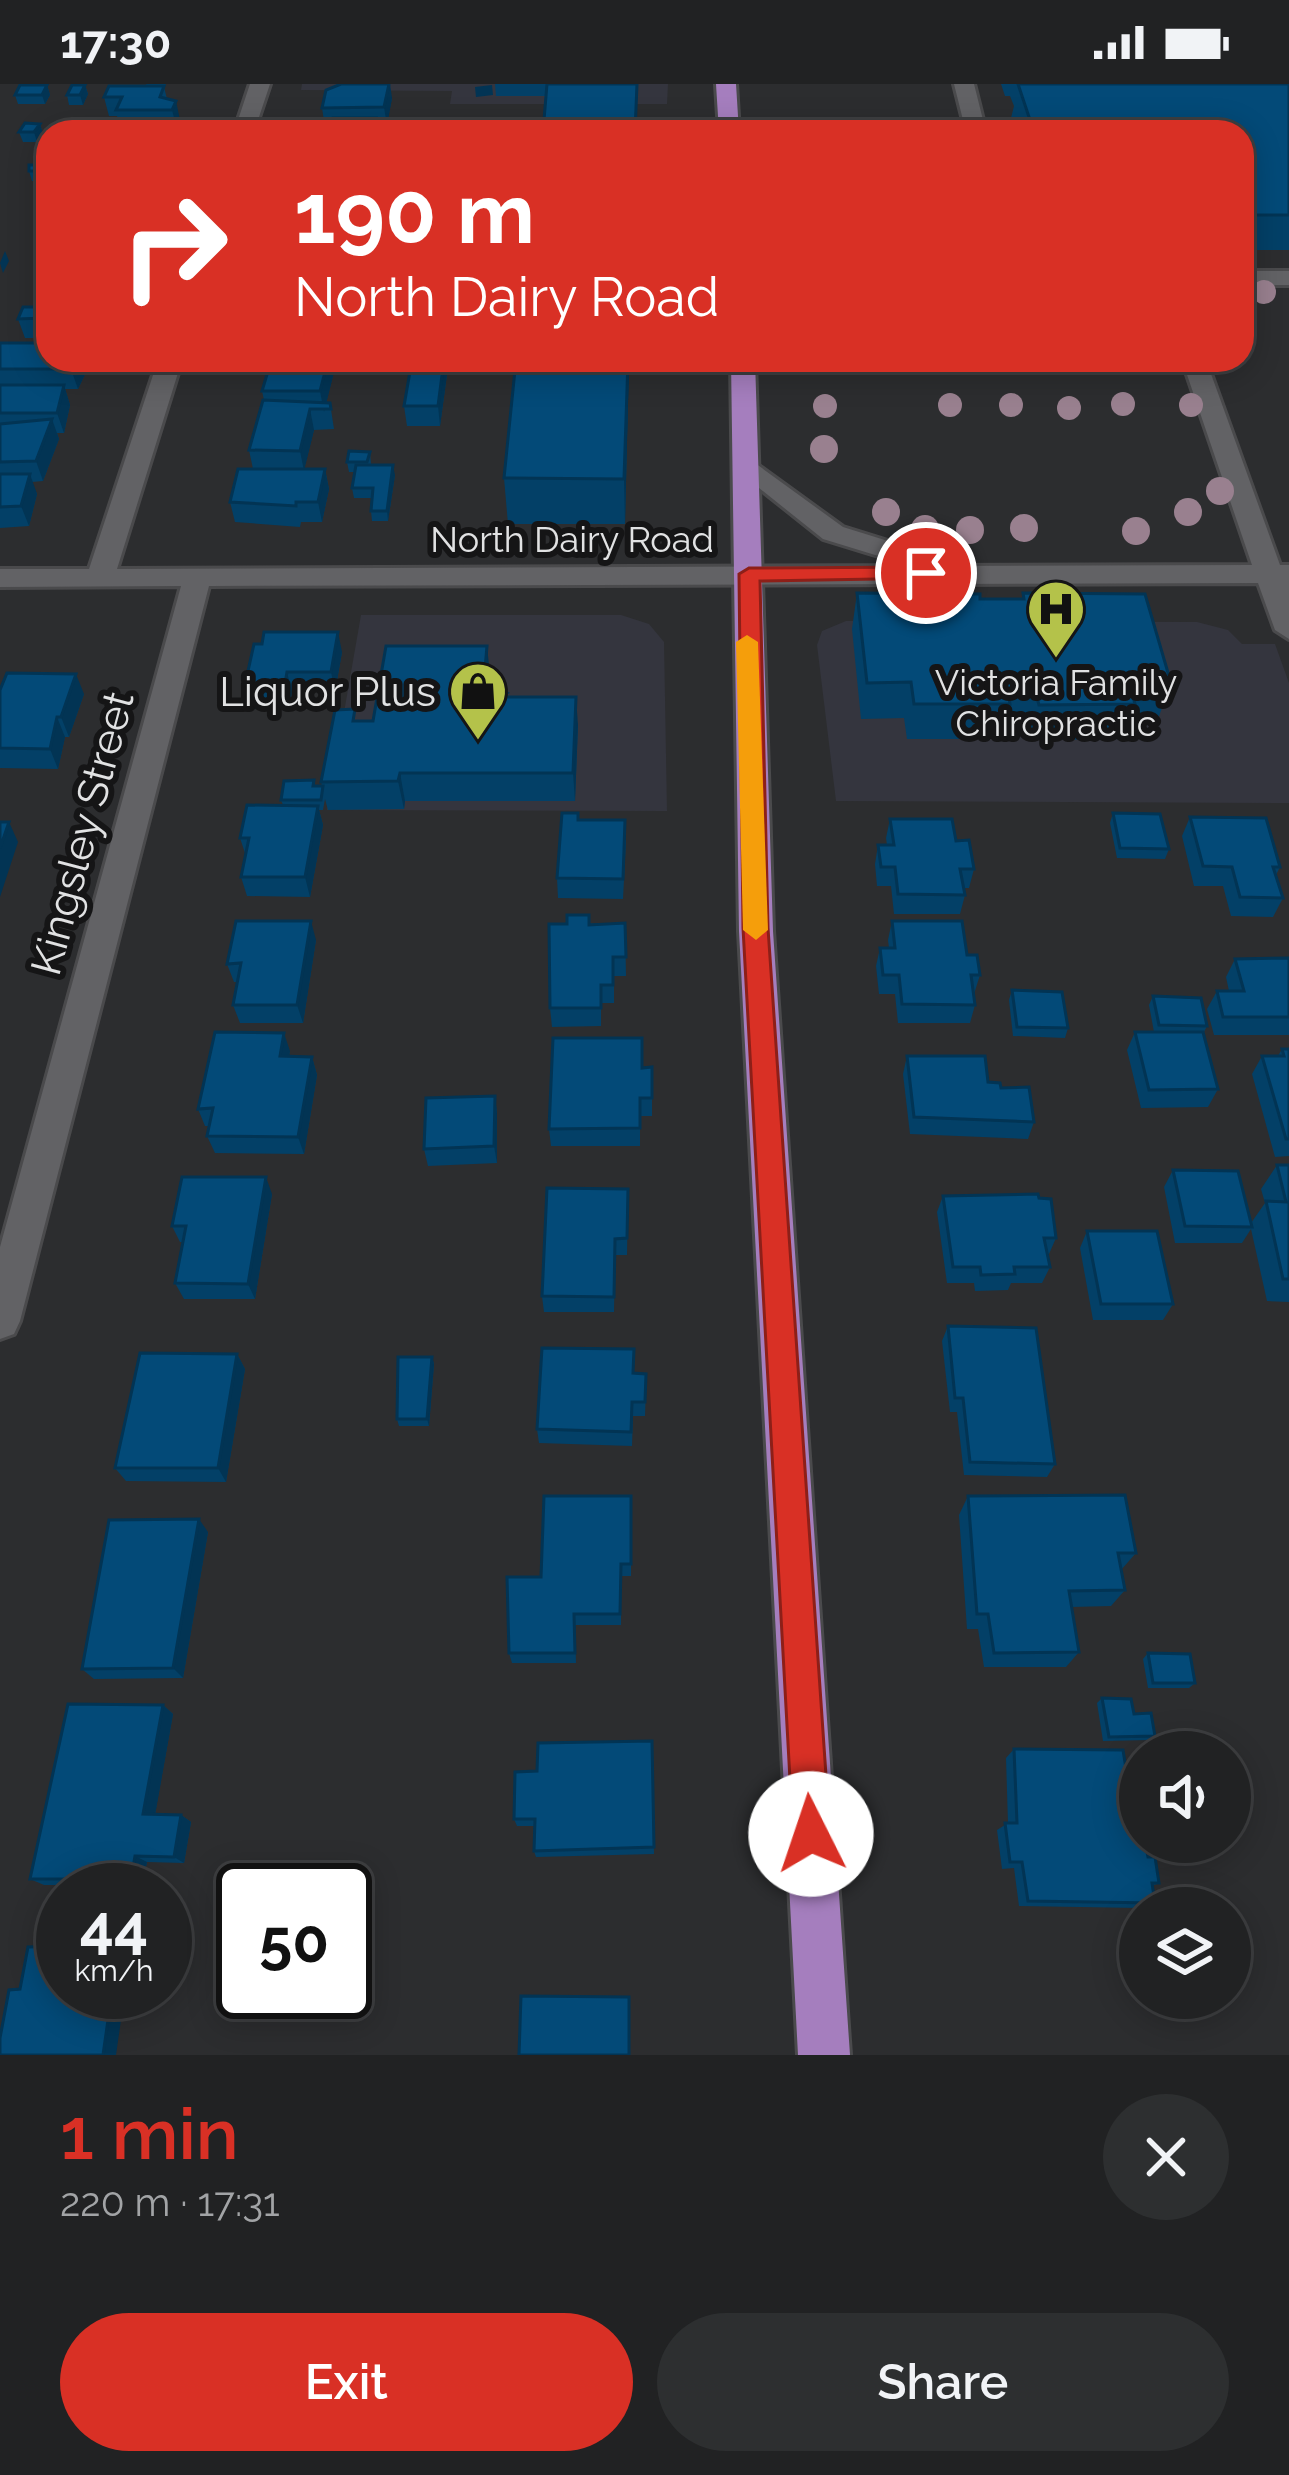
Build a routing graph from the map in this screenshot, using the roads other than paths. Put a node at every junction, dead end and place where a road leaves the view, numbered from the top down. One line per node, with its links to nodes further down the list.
1 (260, 84): 4 (street)
2 (726, 84): 5 (main road)
3 (964, 84): 6 (street)
4 (248, 120)
5 (728, 120)
6 (973, 120)
7 (1254, 278): 8 (street)
8 (1289, 278)
9 (166, 372): 18 (street)
10 (744, 372): 12 (main road)
11 (1199, 372): 15 (street)
12 (748, 466): 13 (street); 14 (main road)
13 (967, 573): 14 (street, North Dairy Road); 15 (street, North Dairy Road)
14 (749, 574): 16 (street, North Dairy Road); 21 (main road)
15 (1278, 574): 19 (street)
16 (197, 577): 18 (street, North Dairy Road); 20 (street, Kingsley Street)
17 (0, 578): 18 (street, North Dairy Road)
18 (100, 578)
19 (1289, 630)
20 (0, 1321)
21 (824, 2055)

